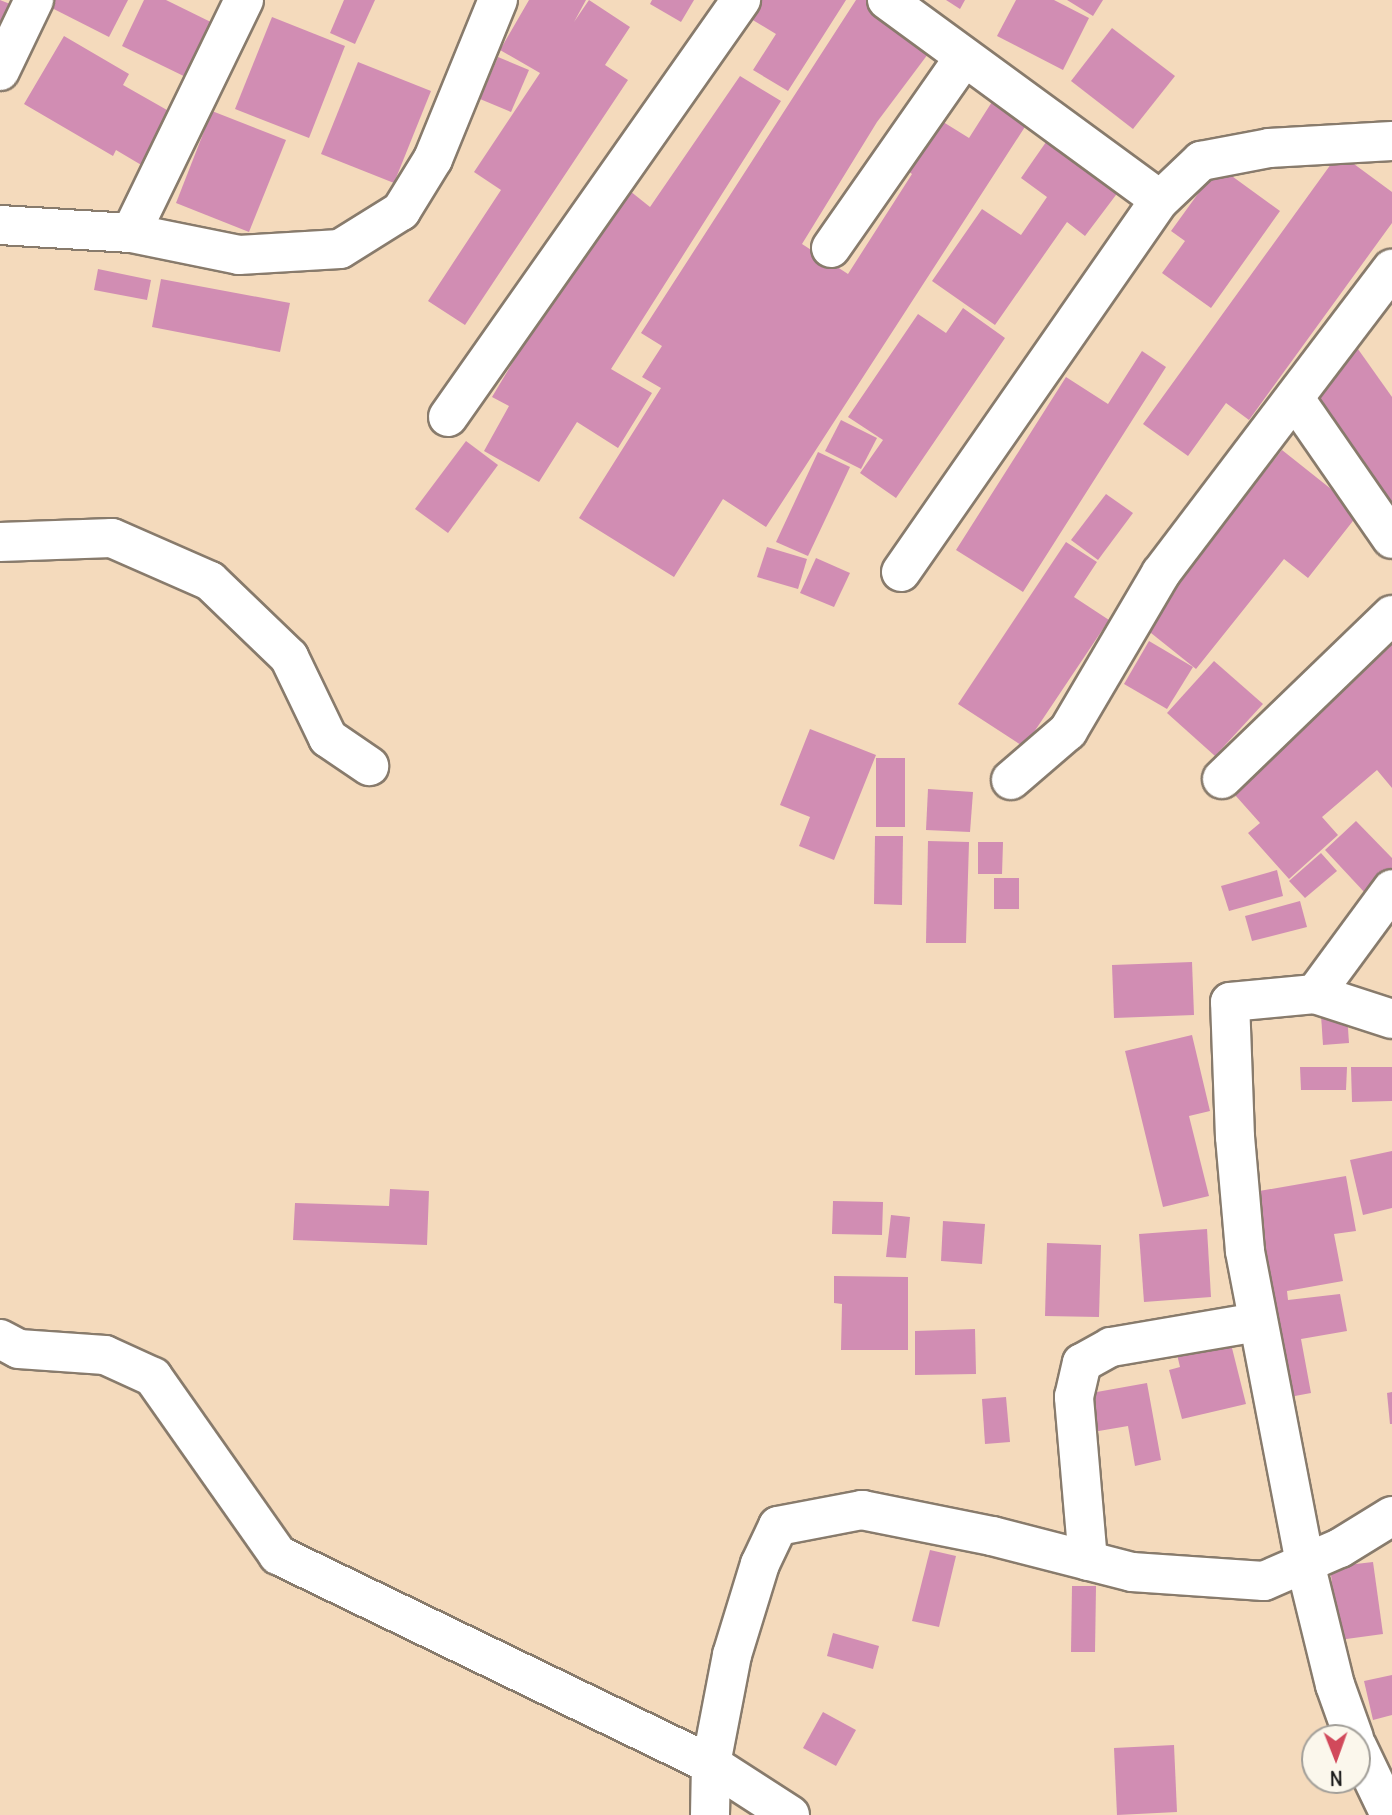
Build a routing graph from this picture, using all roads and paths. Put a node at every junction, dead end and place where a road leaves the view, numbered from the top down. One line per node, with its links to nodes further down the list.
1 (34, 0): 7 (street)
2 (244, 0): 11 (street)
3 (498, 0): 11 (street)
4 (741, 0): 15 (street)
5 (887, 0): 6 (street)
6 (963, 59): 9 (street); 12 (street)
7 (0, 71)
8 (1392, 141): 9 (street)
9 (1160, 200): 18 (street)
10 (0, 225): 11 (street)
11 (131, 233)
12 (831, 248)
13 (1392, 269): 14 (street)
14 (1296, 399): 16 (street); 22 (street)
15 (449, 417)
16 (1392, 539)
17 (0, 542): 20 (street)
18 (901, 572)
19 (1392, 615): 21 (street)
20 (369, 766)
21 (1222, 779)
22 (1011, 780)
23 (1392, 889): 24 (street)
24 (1315, 994): 25 (street); 26 (street)
25 (1392, 1019)
26 (1258, 1322): 29 (street); 30 (street)
27 (0, 1339): 32 (street)
28 (1389, 1521): 30 (street)
29 (1088, 1561): 30 (street); 32 (street)
30 (1305, 1563): 31 (street)
31 (1349, 1724)
32 (711, 1764): 34 (street); 35 (street)
33 (1371, 1775): 36 (street)
34 (710, 1815)
35 (790, 1815)
36 (1390, 1815)

